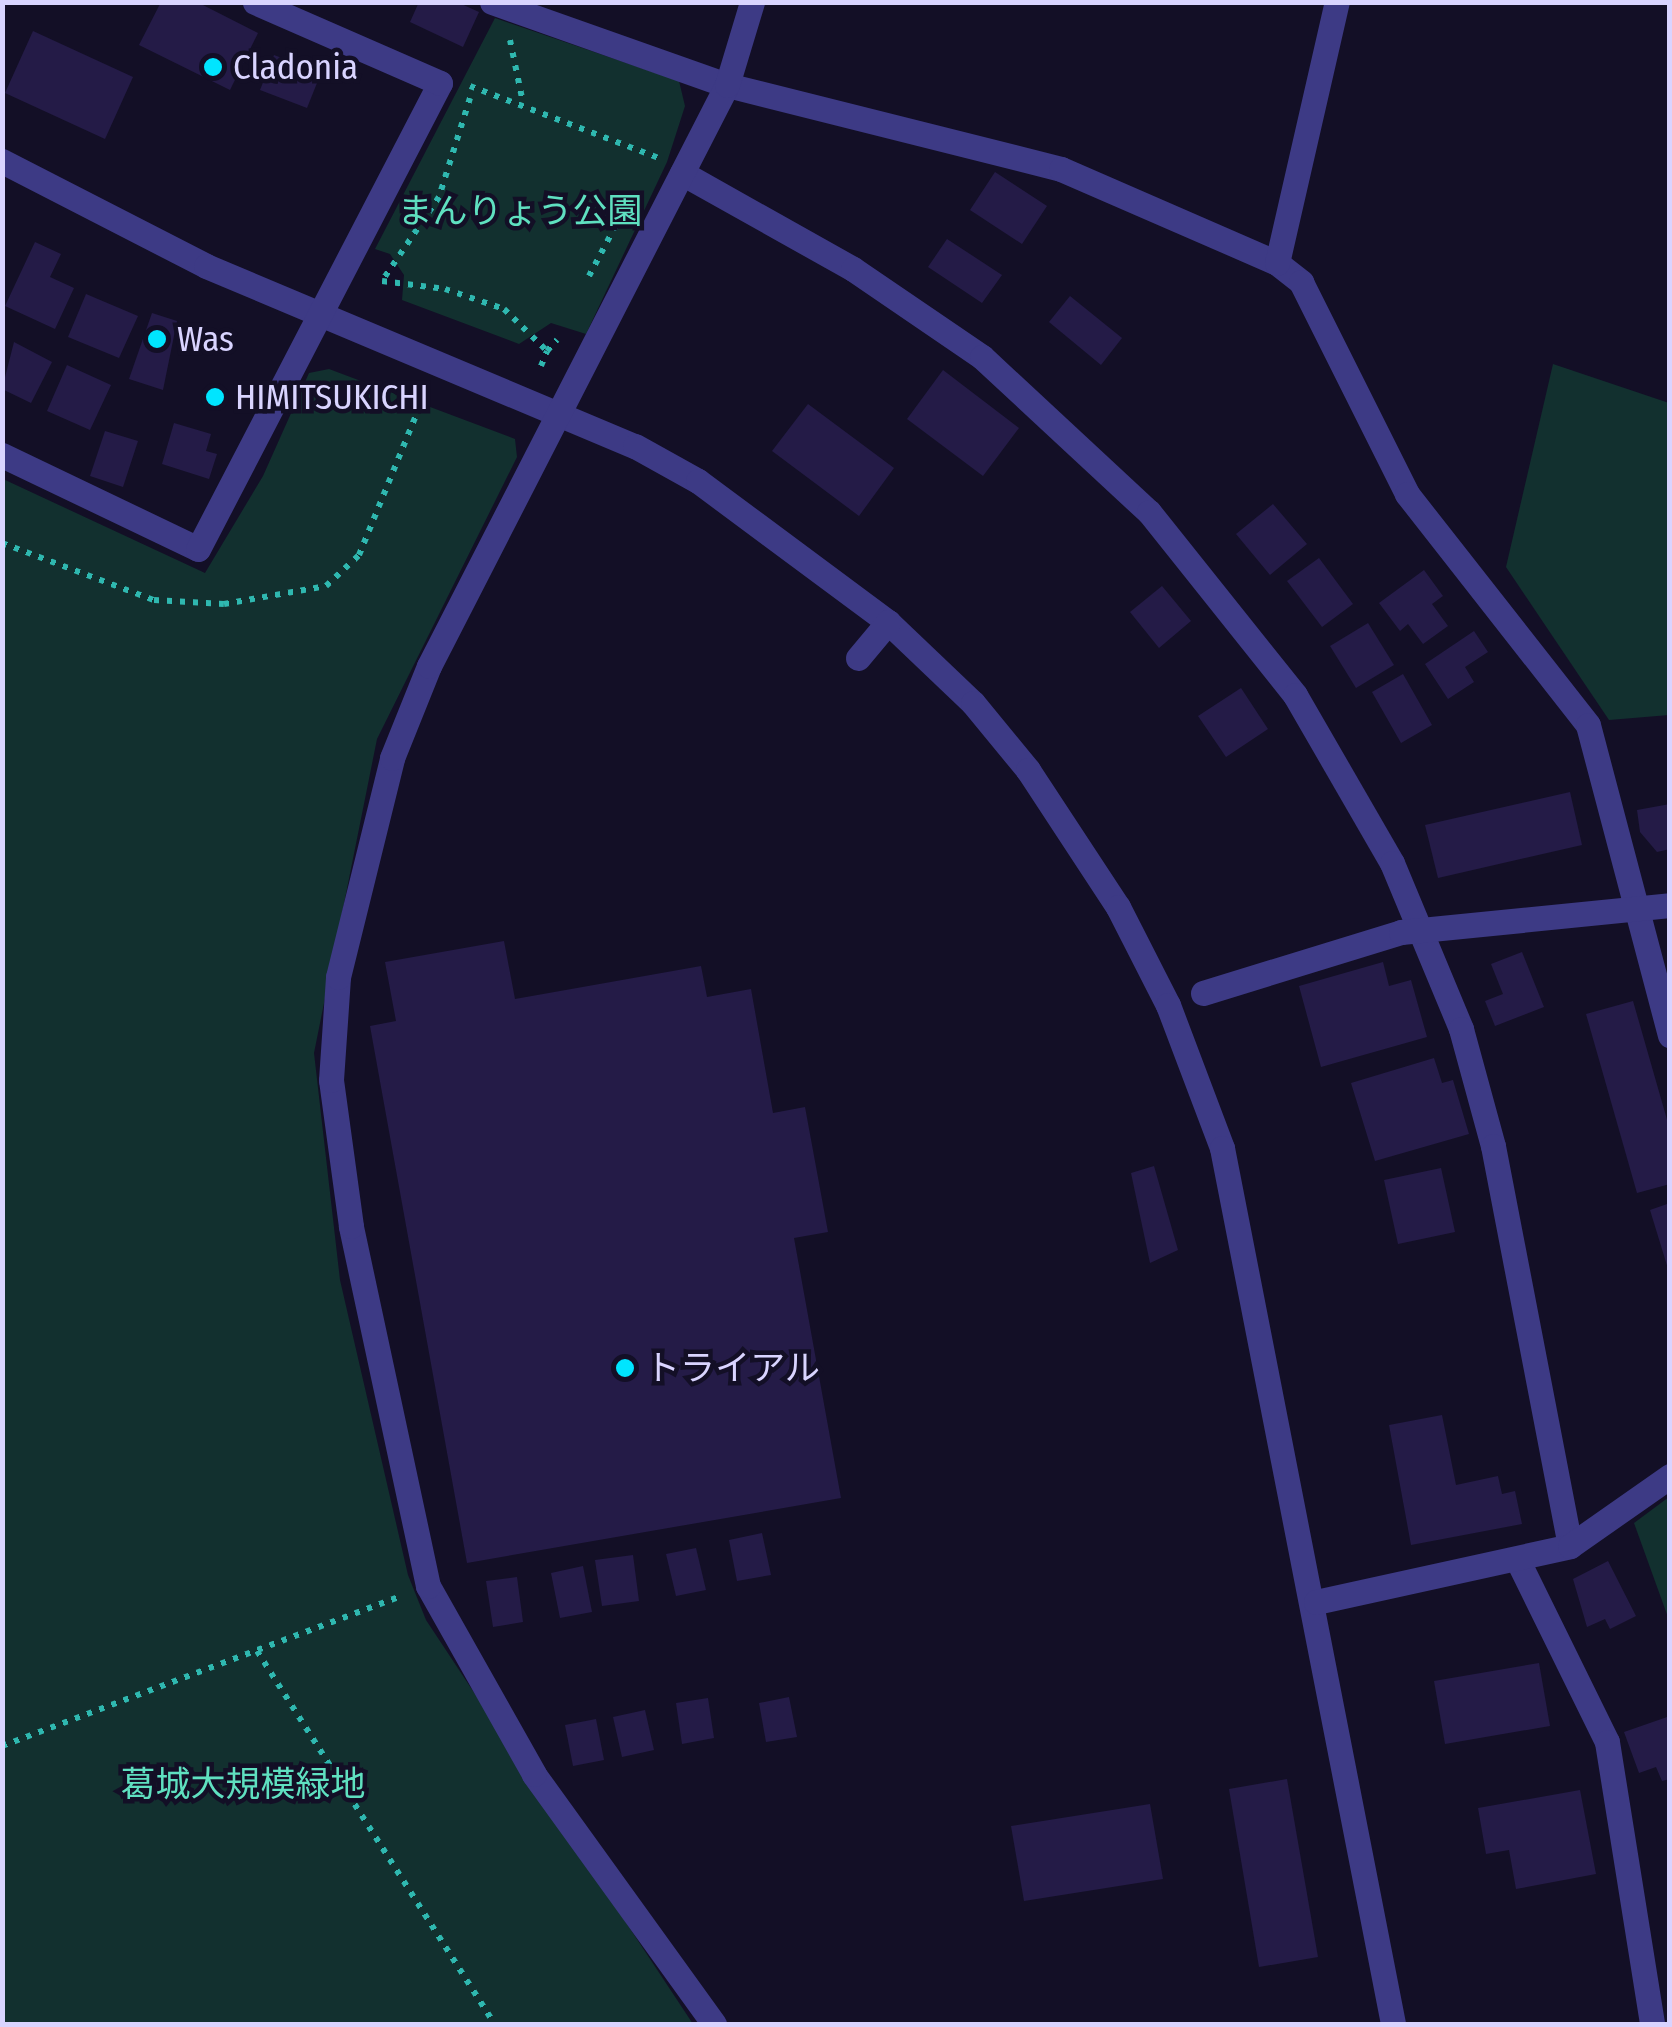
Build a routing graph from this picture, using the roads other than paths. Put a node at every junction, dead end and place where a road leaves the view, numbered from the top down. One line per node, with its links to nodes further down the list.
1 (256, 2): 9 (street)
2 (752, 2): 5 (street)
3 (1338, 2): 8 (street)
4 (504, 8): 5 (street)
5 (727, 85): 7 (street); 8 (street)
6 (2, 161): 9 (street)
7 (682, 172): 10 (street); 16 (street)
8 (1278, 263): 15 (street)
9 (319, 317): 10 (street); 11 (street)
10 (560, 414): 12 (street); 23 (street)
11 (2, 455)
12 (888, 622): 13 (street); 22 (street)
13 (858, 658)
14 (1670, 905): 15 (street)
15 (1633, 909): 16 (street); 18 (street)
16 (1422, 928): 17 (street); 20 (street)
17 (1203, 993)
18 (1670, 1035)
19 (1670, 1476): 20 (street)
20 (1570, 1546): 21 (street)
21 (1519, 1563): 22 (street); 25 (street)
22 (1316, 1602): 24 (street)
23 (714, 2024)
24 (1393, 2024)
25 (1652, 2024)

